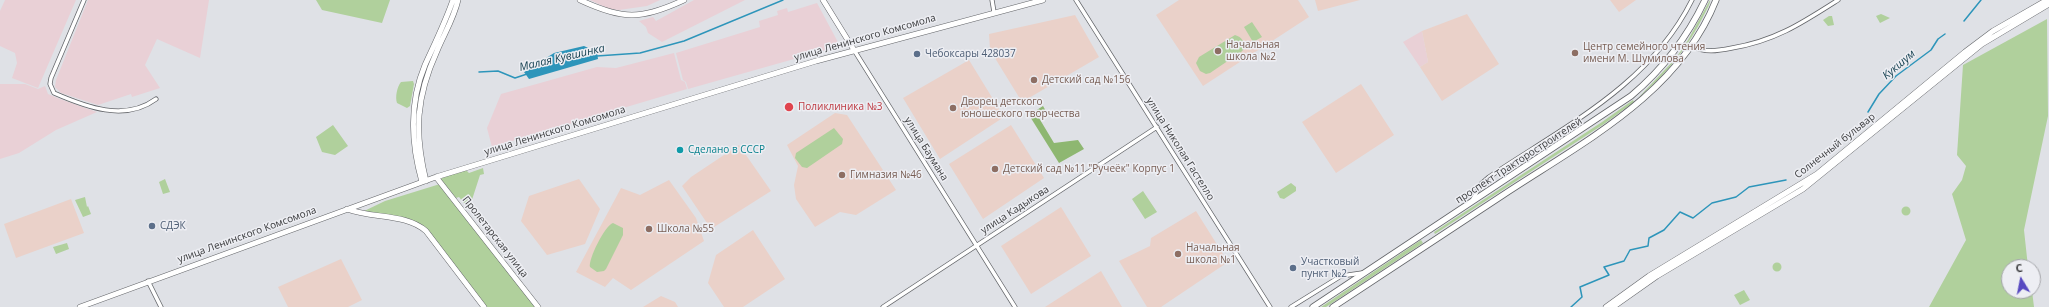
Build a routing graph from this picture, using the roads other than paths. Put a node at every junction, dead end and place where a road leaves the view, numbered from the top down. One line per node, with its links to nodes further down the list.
1 (84, 0): 19 (street)
2 (453, 0): 17 (main road)
3 (458, 0): 17 (main road)
4 (580, 0): 5 (main road)
5 (684, 0)
6 (823, 0): 18 (main road, улица Баумана)
7 (992, 0): 15 (street)
8 (1043, 0): 15 (main road, улица Ленинского Комсомола)
9 (1076, 0): 20 (street, улица Николая Гастелло)
10 (1692, 0): 23 (street)
11 (1705, 0): 23 (main road, проспект Тракторостроителей)
12 (1716, 0): 16 (main road, проспект Тракторостроителей)
13 (1838, 0): 16 (street)
14 (2047, 2): 30 (main road, Солнечный бульвар)
15 (994, 12): 18 (main road, улица Ленинского Комсомола)
16 (1690, 46): 26 (main road, проспект Тракторостроителей)
17 (435, 50): 22 (main road)
18 (854, 50): 21 (main road, улица Ленинского Комсомола); 27 (street, улица Баумана)
19 (156, 99)
20 (1156, 127): 27 (street, улица Кадыкова); 37 (street, улица Николая Гастелло)
21 (436, 177): 22 (main road, улица Ленинского Комсомола); 34 (main road, Пролетарская улица)
22 (424, 181): 24 (main road, улица Ленинского Комсомола)
23 (1471, 204): 25 (main road, проспект Тракторостроителей)
24 (347, 209): 29 (main road, улица Ленинского Комсомола); 33 (main road)
25 (1422, 235): 26 (main road); 28 (main road, проспект Тракторостроителей)
26 (1428, 244): 40 (main road, проспект Тракторостроителей)
27 (976, 246): 35 (street, улица Кадыкова); 36 (street, улица Баумана)
28 (1365, 273): 38 (street); 39 (main road, проспект Тракторостроителей)
29 (148, 281): 31 (main road, улица Ленинского Комсомола); 32 (street)
30 (1634, 288): 41 (main road, Солнечный бульвар); 42 (main road, Солнечный бульвар)
31 (80, 307)
32 (161, 307)
33 (484, 307)
34 (538, 307)
35 (883, 307)
36 (1015, 307)
37 (1270, 307)
38 (1291, 307)
39 (1313, 307)
40 (1333, 307)
41 (1606, 307)
42 (1613, 307)

